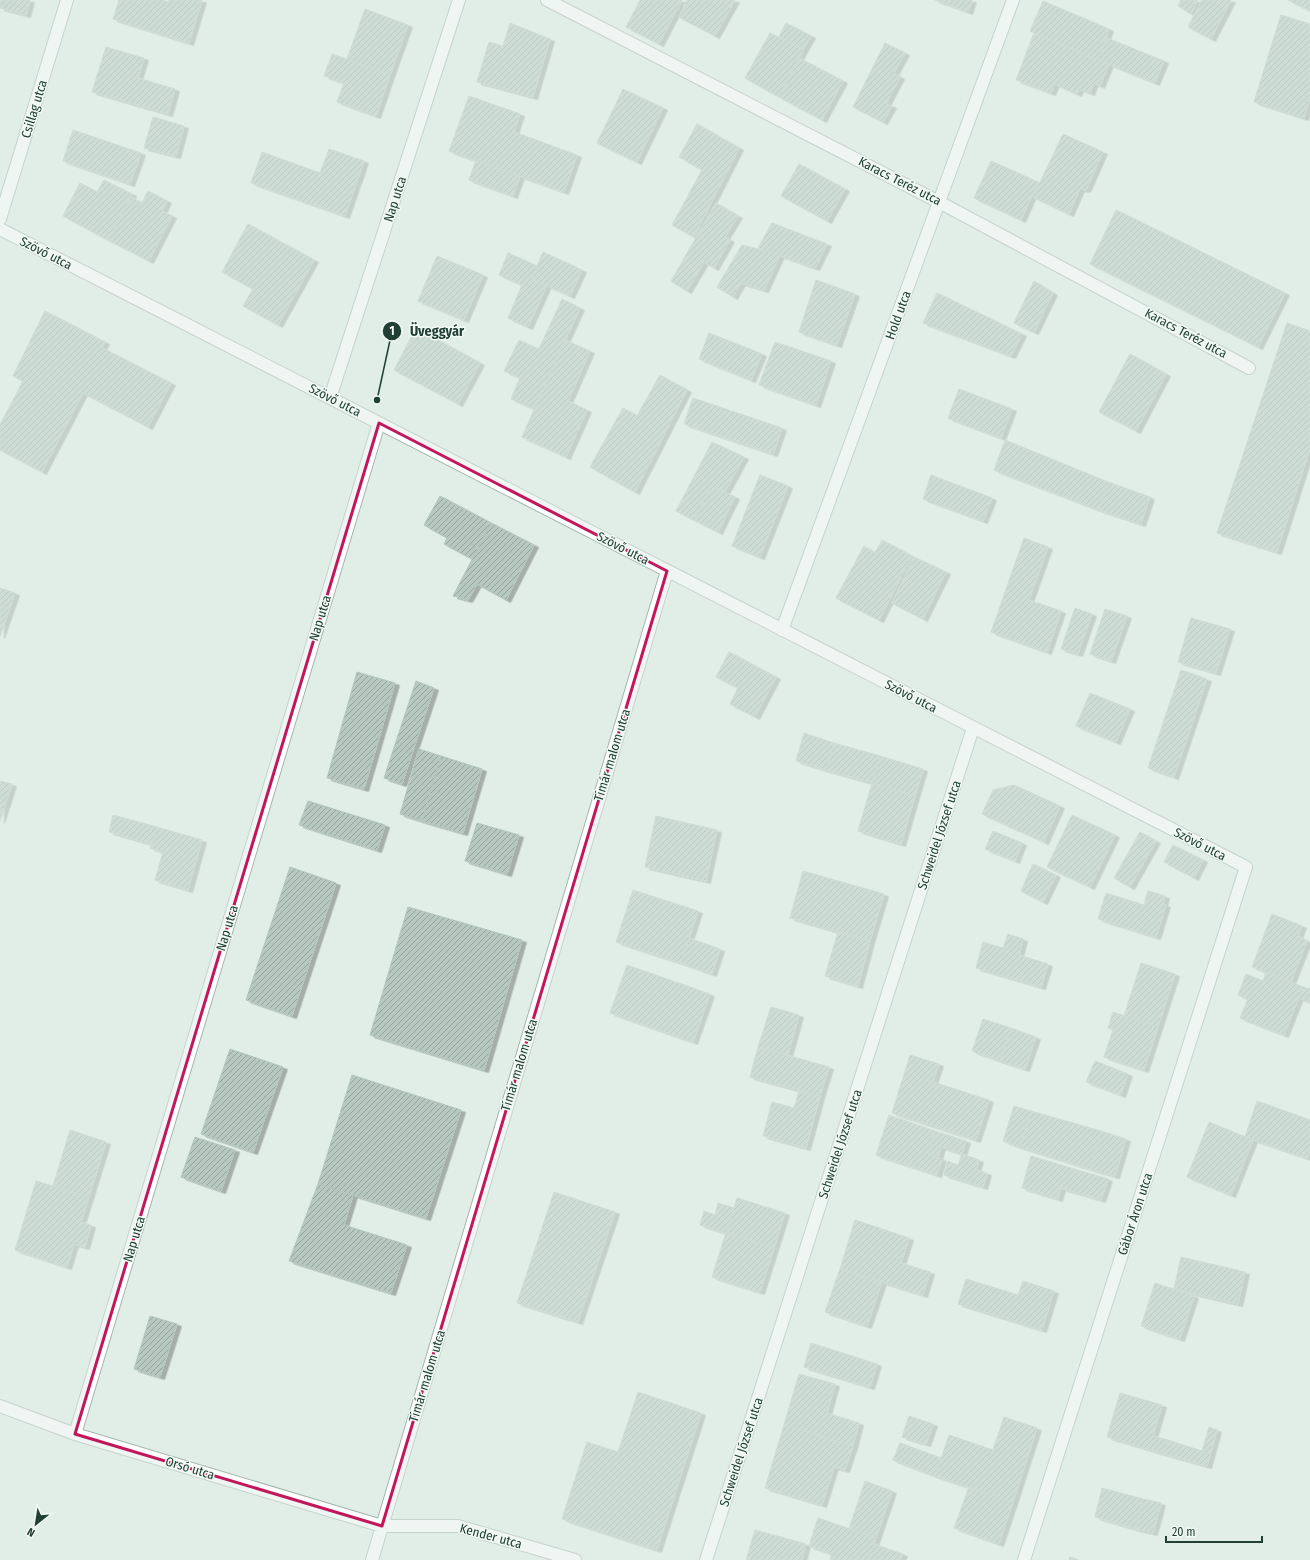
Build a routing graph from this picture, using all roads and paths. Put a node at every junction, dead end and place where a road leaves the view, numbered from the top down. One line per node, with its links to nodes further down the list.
1 (67, 0): 6 (street, Csillag utca)
2 (459, 0): 9 (street, Nap utca)
3 (547, 0): 5 (street, Karacs Teréz utca)
4 (1012, 0): 5 (street, Hold utca)
5 (939, 202): 8 (street, Karacs Teréz utca); 12 (street, Hold utca)
6 (0, 219)
7 (0, 229): 9 (street, Szövő utca)
8 (1250, 368)
9 (330, 398): 10 (street, Szövő utca)
10 (378, 423): 11 (street, Szövő utca); 16 (street, Nap utca)
11 (667, 571): 12 (street, Szövő utca); 17 (street, Tímár malom utca)
12 (782, 630): 13 (street, Szövő utca)
13 (973, 728): 14 (street, Szövő utca); 20 (street, Schweidel József utca)
14 (1246, 867): 21 (street, Gábor Áron utca)
15 (0, 1406): 16 (street, Orsó utca)
16 (76, 1434): 17 (street, Orsó utca)
17 (382, 1526): 18 (street, Tímár malom utca); 19 (street, Kender utca)
18 (372, 1560)
19 (575, 1560)
20 (706, 1560)
21 (1024, 1560)

